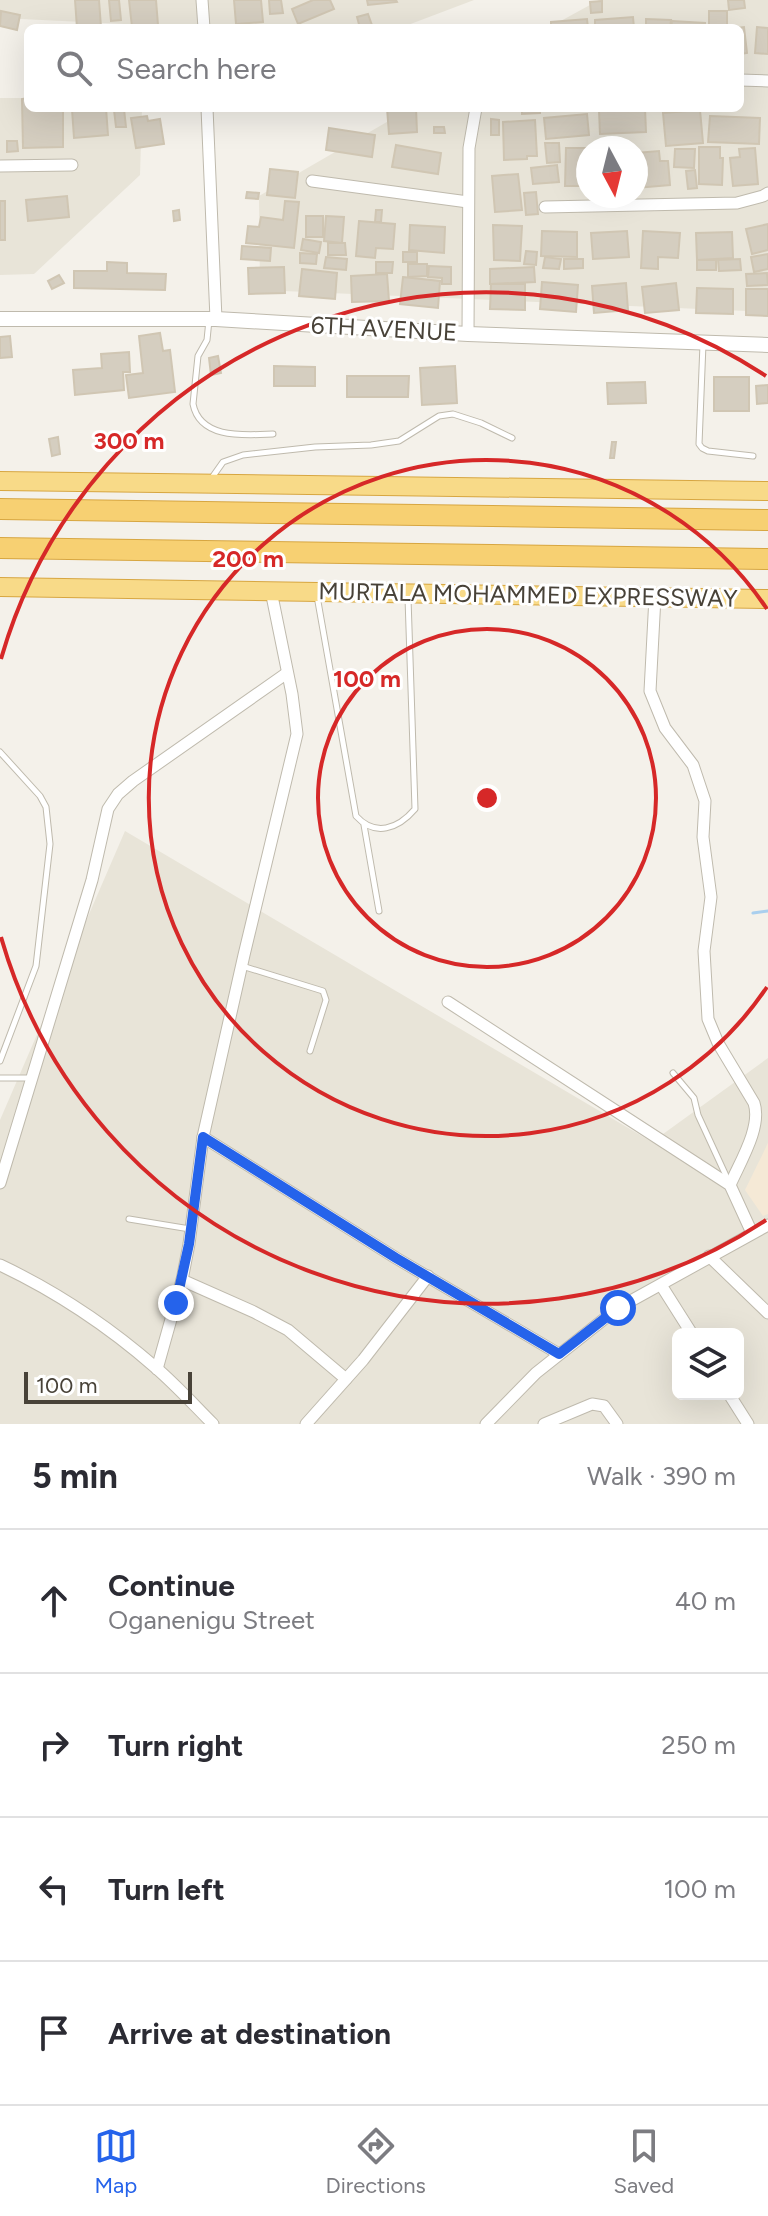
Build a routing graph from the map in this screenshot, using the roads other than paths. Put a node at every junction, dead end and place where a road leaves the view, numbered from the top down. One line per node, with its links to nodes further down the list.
1 (202, 0): 2 (street)
2 (204, 24)
3 (744, 80): 4 (street)
4 (768, 81)
5 (207, 112): 14 (street)
6 (475, 112): 11 (street)
7 (72, 165): 8 (street)
8 (0, 166)
9 (312, 181): 11 (street)
10 (768, 193): 12 (street)
11 (468, 202): 15 (street)
12 (545, 207)
13 (0, 319): 14 (street, 6TH AVENUE)
14 (213, 319): 15 (street, 6TH AVENUE); 18 (lane)
15 (468, 334): 16 (street, 6TH AVENUE)
16 (703, 343): 17 (street, 6TH AVENUE); 20 (lane)
17 (768, 345)
18 (273, 434)
19 (512, 438): 22 (lane)
20 (753, 456)
21 (0, 481): 22 (highway)
22 (208, 483): 23 (highway)
23 (768, 491)
24 (0, 509): 25 (highway)
25 (768, 520)
26 (0, 548): 27 (highway, MURTALA MOHAMMED EXPRESSWAY)
27 (768, 559)
28 (0, 587): 29 (highway, MURTALA MOHAMMED EXPRESSWAY)
29 (271, 591): 30 (highway, MURTALA MOHAMMED EXPRESSWAY); 34 (street)
30 (316, 592): 31 (highway, MURTALA MOHAMMED EXPRESSWAY); 36 (lane)
31 (408, 593): 32 (highway, MURTALA MOHAMMED EXPRESSWAY); 36 (lane)
32 (655, 597): 33 (highway, MURTALA MOHAMMED EXPRESSWAY); 47 (street)
33 (768, 599)
34 (287, 673): 38 (street); 44 (street)
35 (0, 752): 41 (lane)
36 (364, 825): 37 (lane)
37 (379, 911)
38 (241, 966): 40 (lane); 45 (street)
39 (448, 1002): 47 (street)
40 (310, 1051)
41 (0, 1061)
42 (673, 1073): 47 (lane)
43 (0, 1078): 44 (lane)
44 (32, 1078): 46 (street)
45 (203, 1137): 50 (street); 54 (street)
46 (0, 1183)
47 (730, 1185): 51 (street)
48 (129, 1219): 50 (lane)
49 (768, 1225): 51 (street)
50 (191, 1229): 55 (street)
51 (752, 1233): 52 (street)
52 (709, 1256): 56 (street); 57 (street)
53 (0, 1265): 60 (street)
54 (428, 1276): 59 (street); 61 (street)
55 (182, 1280): 60 (street); 61 (street)
56 (661, 1285): 58 (street); 59 (street)
57 (768, 1313)
58 (688, 1328)
59 (559, 1354): 63 (street)
60 (157, 1369): 64 (street)
61 (346, 1379): 65 (street)
62 (733, 1400): 68 (street)
63 (492, 1421)
64 (213, 1424)
65 (306, 1424)
66 (544, 1424): 67 (street)
67 (617, 1424)
68 (748, 1424)

